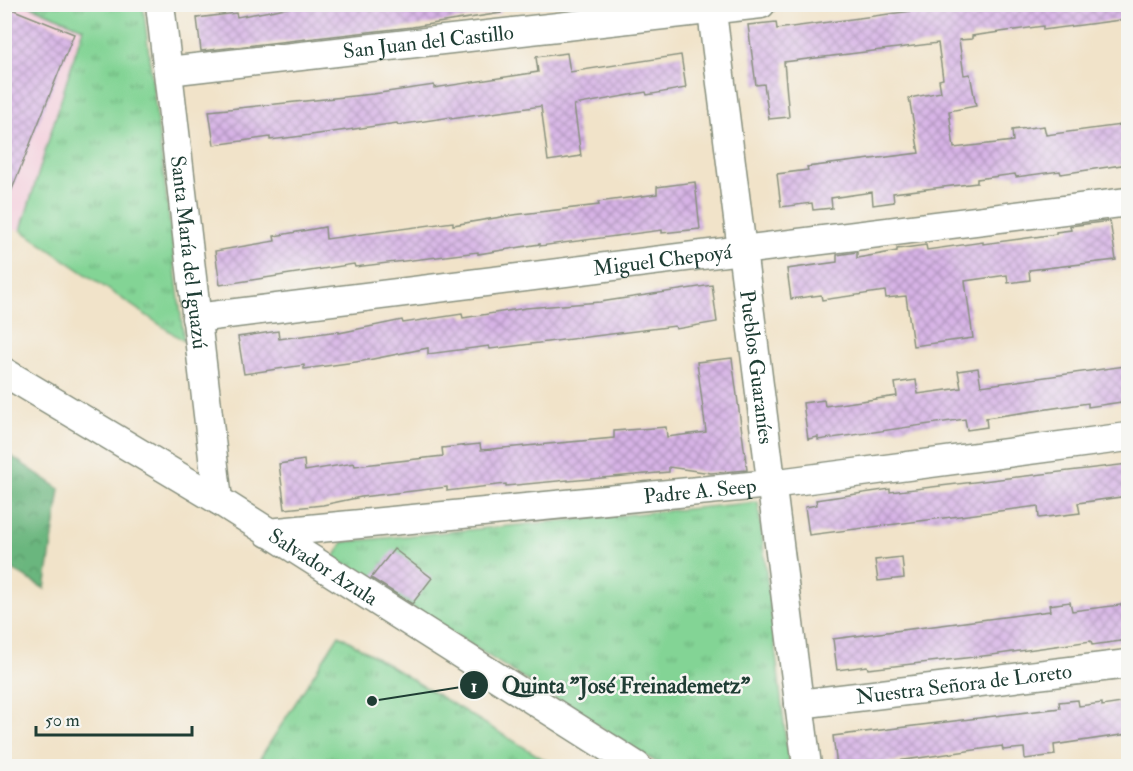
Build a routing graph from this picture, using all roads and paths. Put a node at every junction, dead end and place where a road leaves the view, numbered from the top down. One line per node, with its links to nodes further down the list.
1 (160, 4): 4 (street, Santa María del Iguazú)
2 (761, 4): 3 (street, San Juan del Castillo)
3 (711, 7): 4 (street, San Juan del Castillo); 6 (street, Pueblos Guaraníes)
4 (168, 71): 7 (street, Santa María del Iguazú)
5 (1128, 202): 6 (street, Miguel Chepoyá)
6 (741, 249): 7 (street, Miguel Chepoyá); 10 (street, Pueblos Guaraníes)
7 (196, 318): 11 (street, Santa María del Iguazú)
8 (4, 372): 11 (street, Salvador Azula)
9 (1128, 437): 10 (street, Padre A. Seep)
10 (771, 484): 12 (street, Padre A. Seep); 14 (street, Pueblos Guaraníes)
11 (218, 500): 12 (street, Salvador Azula)
12 (268, 532): 15 (street, Salvador Azula)
13 (1128, 664): 14 (street, Nuestra Señora de Loreto)
14 (799, 704): 16 (street, Pueblos Guaraníes)
15 (637, 766)
16 (807, 766)

